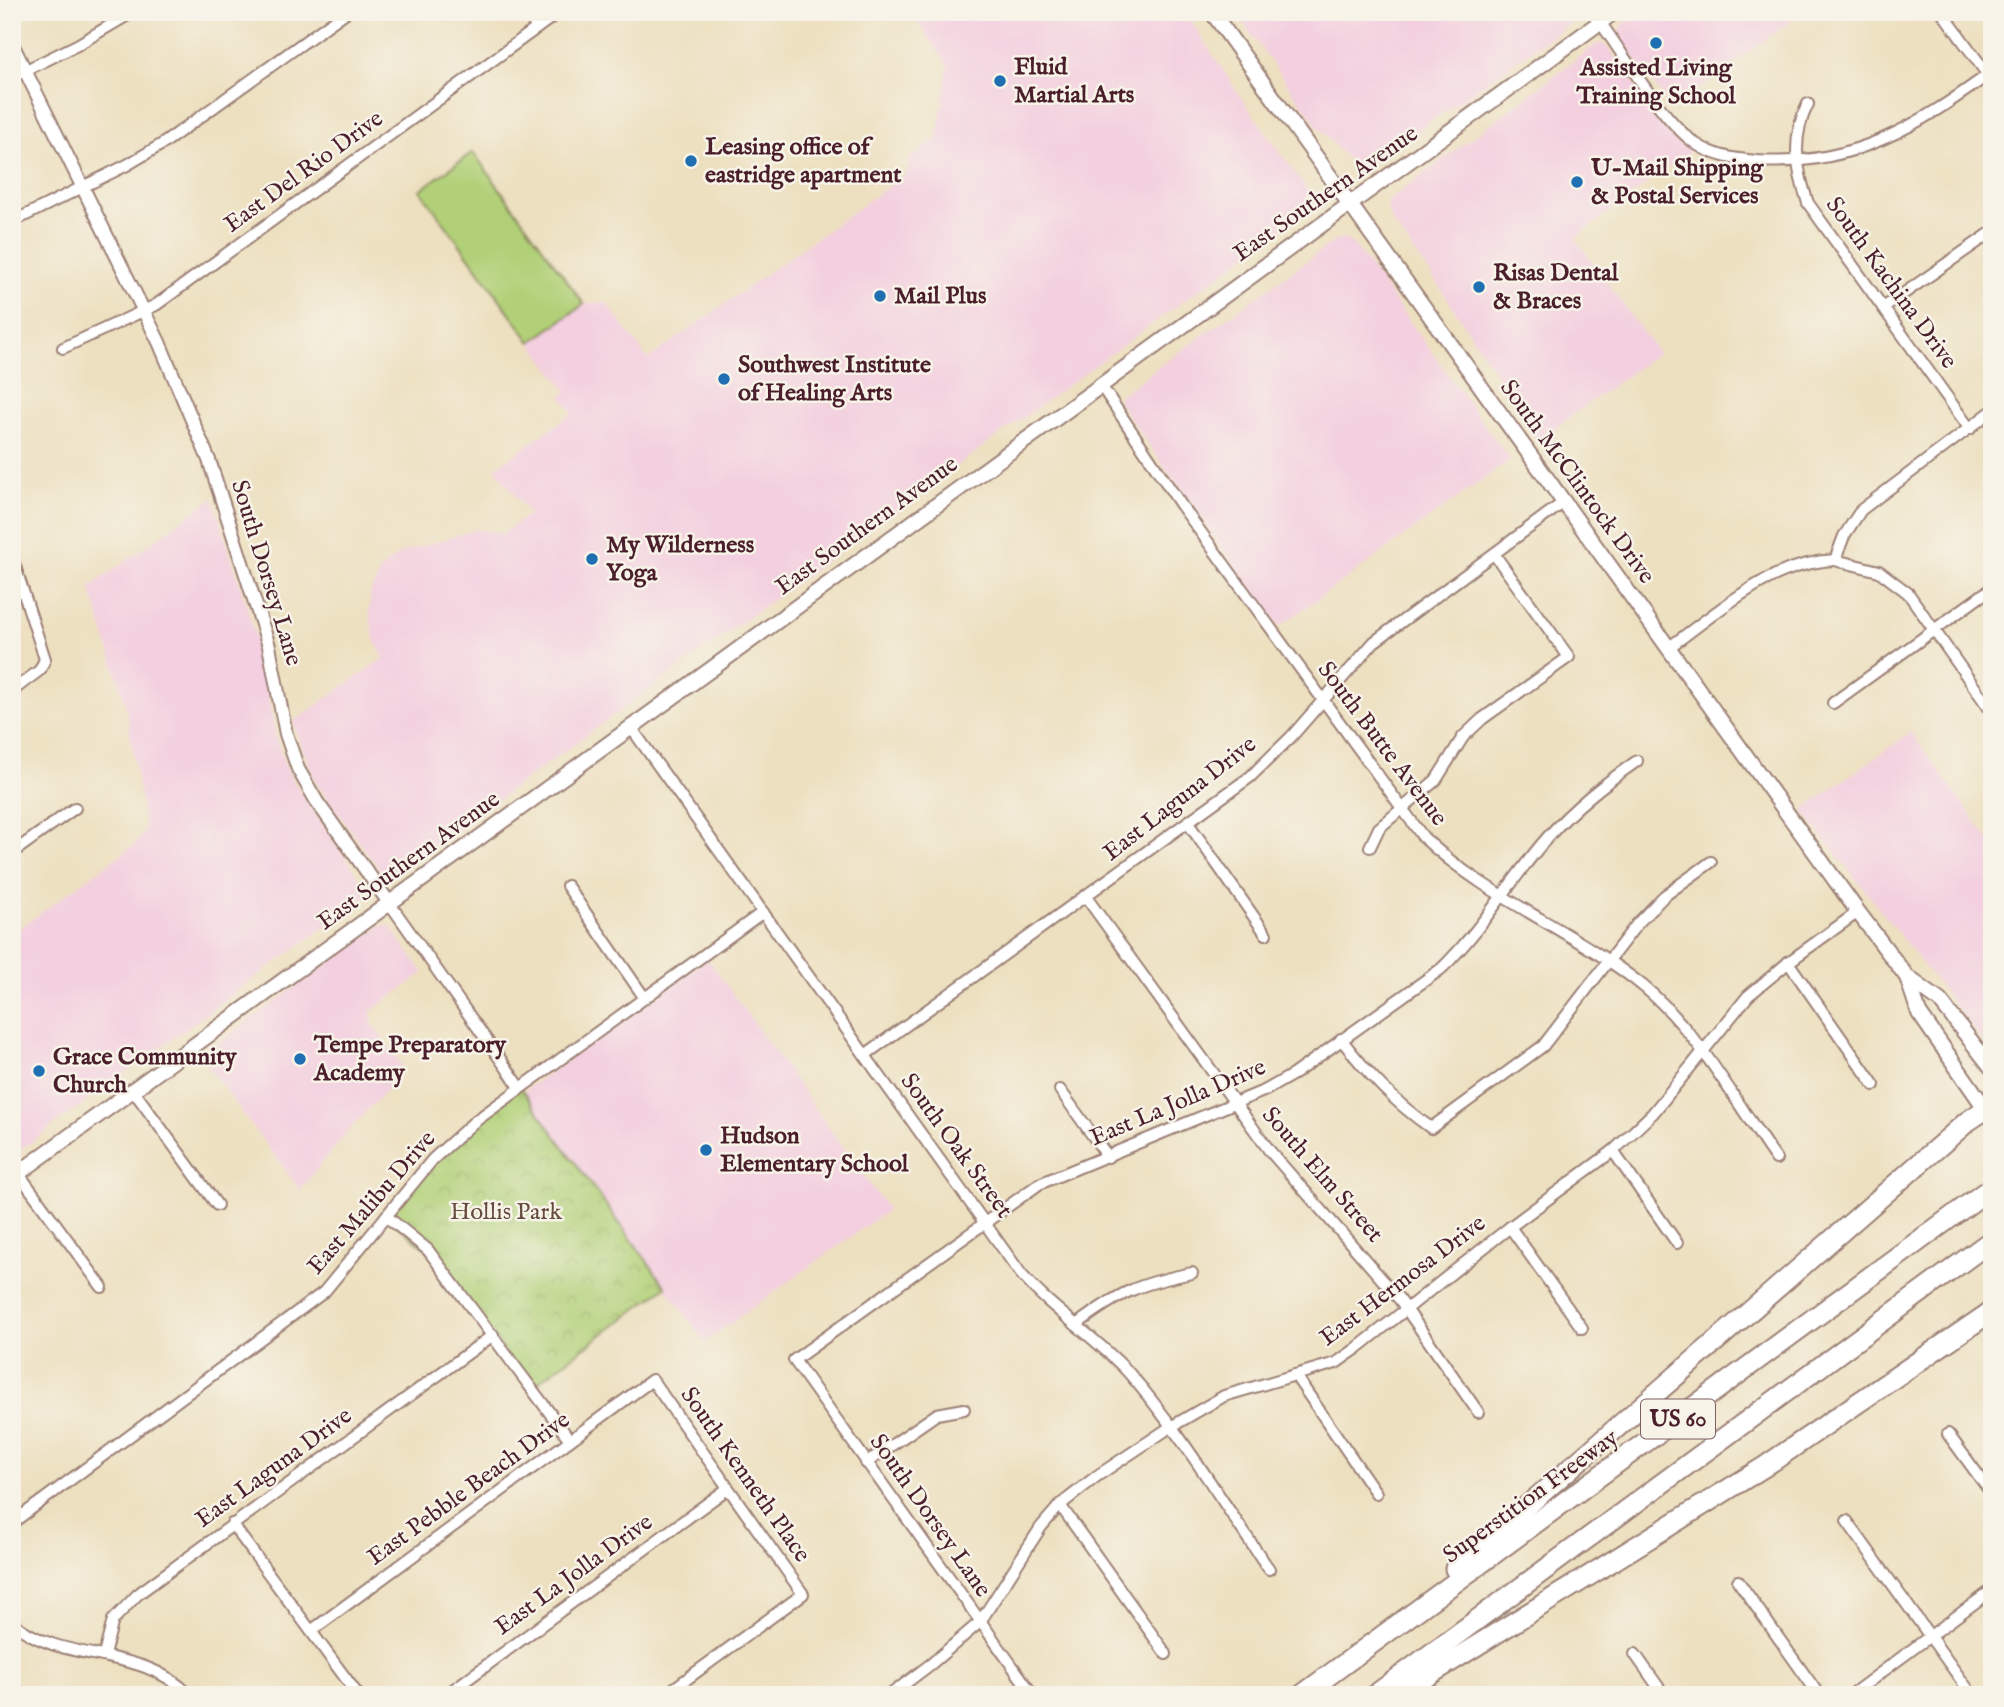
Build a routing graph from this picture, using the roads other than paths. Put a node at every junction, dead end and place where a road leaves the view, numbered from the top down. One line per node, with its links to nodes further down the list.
1 (133, 12): 11 (street)
2 (346, 12): 16 (street)
3 (526, 12): 9 (street)
4 (559, 12): 9 (street, East Del Rio Drive)
5 (1212, 12): 17 (main road, South McClintock Drive)
6 (1614, 12): 8 (main road, East Southern Avenue)
7 (1942, 12): 12 (street)
8 (1600, 22): 15 (street); 17 (main road, East Southern Avenue)
9 (537, 28): 21 (street, East Del Rio Drive)
10 (12, 44): 11 (street, South Dorsey Lane)
11 (26, 71): 13 (street); 16 (street, South Dorsey Lane)
12 (1990, 75): 15 (street)
13 (12, 77)
14 (1808, 104): 15 (street)
15 (1797, 162): 20 (street, South Kachina Drive)
16 (83, 187): 18 (street); 21 (street, South Dorsey Lane)
17 (1351, 205): 23 (main road, East Southern Avenue); 26 (main road, South McClintock Drive)
18 (12, 222)
19 (1992, 232): 20 (street)
20 (1883, 308): 25 (street, South Kachina Drive)
21 (145, 312): 22 (street, East Del Rio Drive); 48 (street, South Dorsey Lane)
22 (63, 348)
23 (1100, 384): 34 (street, South Butte Avenue); 37 (main road, East Southern Avenue)
24 (1992, 411): 25 (street)
25 (1970, 429): 29 (street)
26 (1564, 502): 27 (street, East Laguna Drive); 32 (main road, South McClintock Drive)
27 (1494, 554): 34 (street, East Laguna Drive); 40 (street)
28 (12, 557): 33 (street)
29 (1835, 560): 31 (street); 32 (street)
30 (1992, 588): 31 (street)
31 (1933, 630): 35 (street); 36 (street)
32 (1668, 648): 50 (main road, South McClintock Drive)
33 (12, 691)
34 (1321, 700): 40 (street, South Butte Avenue); 41 (street, East Laguna Drive)
35 (1833, 703)
36 (1992, 712)
37 (630, 726): 48 (main road, East Southern Avenue); 49 (street, South Oak Street)
38 (1637, 761): 47 (street, East La Jolla Drive)
39 (75, 808): 43 (street)
40 (1402, 811): 42 (street); 47 (street, South Butte Avenue)
41 (1188, 823): 46 (street, East Laguna Drive); 51 (street)
42 (1370, 847)
43 (12, 853)
44 (1711, 862): 53 (street)
45 (566, 886): 55 (street)
46 (1086, 897): 58 (street, East Laguna Drive); 64 (street, South Elm Street)
47 (1502, 897): 53 (street, South Butte Avenue); 56 (street, East La Jolla Drive)
48 (390, 904): 61 (street, South Dorsey Lane); 62 (main road, East Southern Avenue)
49 (763, 912): 55 (street, East Malibu Drive); 58 (street, South Oak Street)
50 (1858, 912): 52 (street, East Hermosa Drive); 54 (main road, South McClintock Drive)
51 (1266, 934)
52 (1788, 962): 57 (street, East Hermosa Drive); 60 (street)
53 (1608, 963): 56 (street); 57 (street, South Butte Avenue)
54 (1907, 977): 59 (main road, South McClintock Drive); 65 (main road, South McClintock Drive)
55 (644, 997): 61 (street, East Malibu Drive)
56 (1341, 1039): 64 (street, East La Jolla Drive)
57 (1702, 1054): 66 (street, East Hermosa Drive); 68 (street, South Butte Avenue)
58 (865, 1055): 73 (street, South Oak Street)
59 (1992, 1068)
60 (1874, 1085)
61 (520, 1087): 72 (street, East Malibu Drive)
62 (133, 1090): 69 (main road, East Southern Avenue); 71 (street)
63 (1060, 1090): 67 (street)
64 (1236, 1105): 67 (street, East La Jolla Drive); 81 (street, South Elm Street)
65 (1990, 1111): 109 (highway)
66 (1613, 1151): 74 (street, East Hermosa Drive); 76 (street)
67 (1108, 1157): 73 (street, East La Jolla Drive)
68 (1776, 1159)
69 (15, 1176): 79 (street)
70 (1992, 1187): 109 (highway, Superstition Freeway / US 60)
71 (218, 1205)
72 (386, 1216): 85 (street); 100 (street, East Malibu Drive)
73 (984, 1222): 83 (street, South Oak Street); 86 (street, East La Jolla Drive)
74 (1510, 1227): 81 (street, East Hermosa Drive); 84 (street)
75 (1992, 1240): 80 (highway, US 60)
76 (1678, 1243)
77 (1992, 1246): 80 (highway)
78 (1192, 1273): 83 (street)
79 (102, 1287)
80 (1916, 1295): 120 (highway, US 60)
81 (1408, 1310): 87 (street, East Hermosa Drive); 90 (street, South Elm Street)
82 (1992, 1311): 121 (highway)
83 (1076, 1325): 91 (street, South Oak Street)
84 (1582, 1328)
85 (493, 1335): 93 (street); 101 (street, East Laguna Drive)
86 (794, 1360): 94 (street, South Dorsey Lane)
87 (1295, 1375): 91 (street, East Hermosa Drive); 96 (street)
88 (652, 1380): 93 (street, East Pebble Beach Drive); 95 (street, South Kenneth Place)
89 (964, 1409): 94 (street)
90 (1478, 1412)
91 (1169, 1428): 98 (street, East Hermosa Drive); 102 (street, South Oak Street)
92 (1948, 1434): 97 (street)
93 (570, 1440): 107 (street, East Pebble Beach Drive)
94 (866, 1463): 106 (street, South Dorsey Lane)
95 (727, 1489): 115 (street, East La Jolla Drive); 116 (street, South Kenneth Place)
96 (1376, 1493)
97 (1992, 1494)
98 (1060, 1505): 106 (street, East Hermosa Drive); 110 (street)
99 (1847, 1521): 108 (street)
100 (12, 1523)
101 (232, 1524): 107 (street); 112 (street, East Laguna Drive)
102 (1269, 1569)
103 (1738, 1581): 123 (street)
104 (1992, 1590): 108 (street)
105 (12, 1622): 112 (street)
106 (980, 1622): 117 (street, East Hermosa Drive); 118 (street, South Dorsey Lane)
107 (311, 1631): 114 (street)
108 (1931, 1635): 124 (street); 125 (street)
109 (1364, 1650): 119 (highway, Superstition Freeway / US 60)
110 (1166, 1654)
111 (1635, 1654): 122 (street)
112 (104, 1655): 113 (street)
113 (189, 1695)
114 (358, 1695)
115 (446, 1695)
116 (665, 1695)
117 (890, 1695)
118 (1033, 1695)
119 (1302, 1695)
120 (1375, 1695)
121 (1397, 1695)
122 (1664, 1695)
123 (1819, 1695)
124 (1851, 1695)
125 (1972, 1695)

